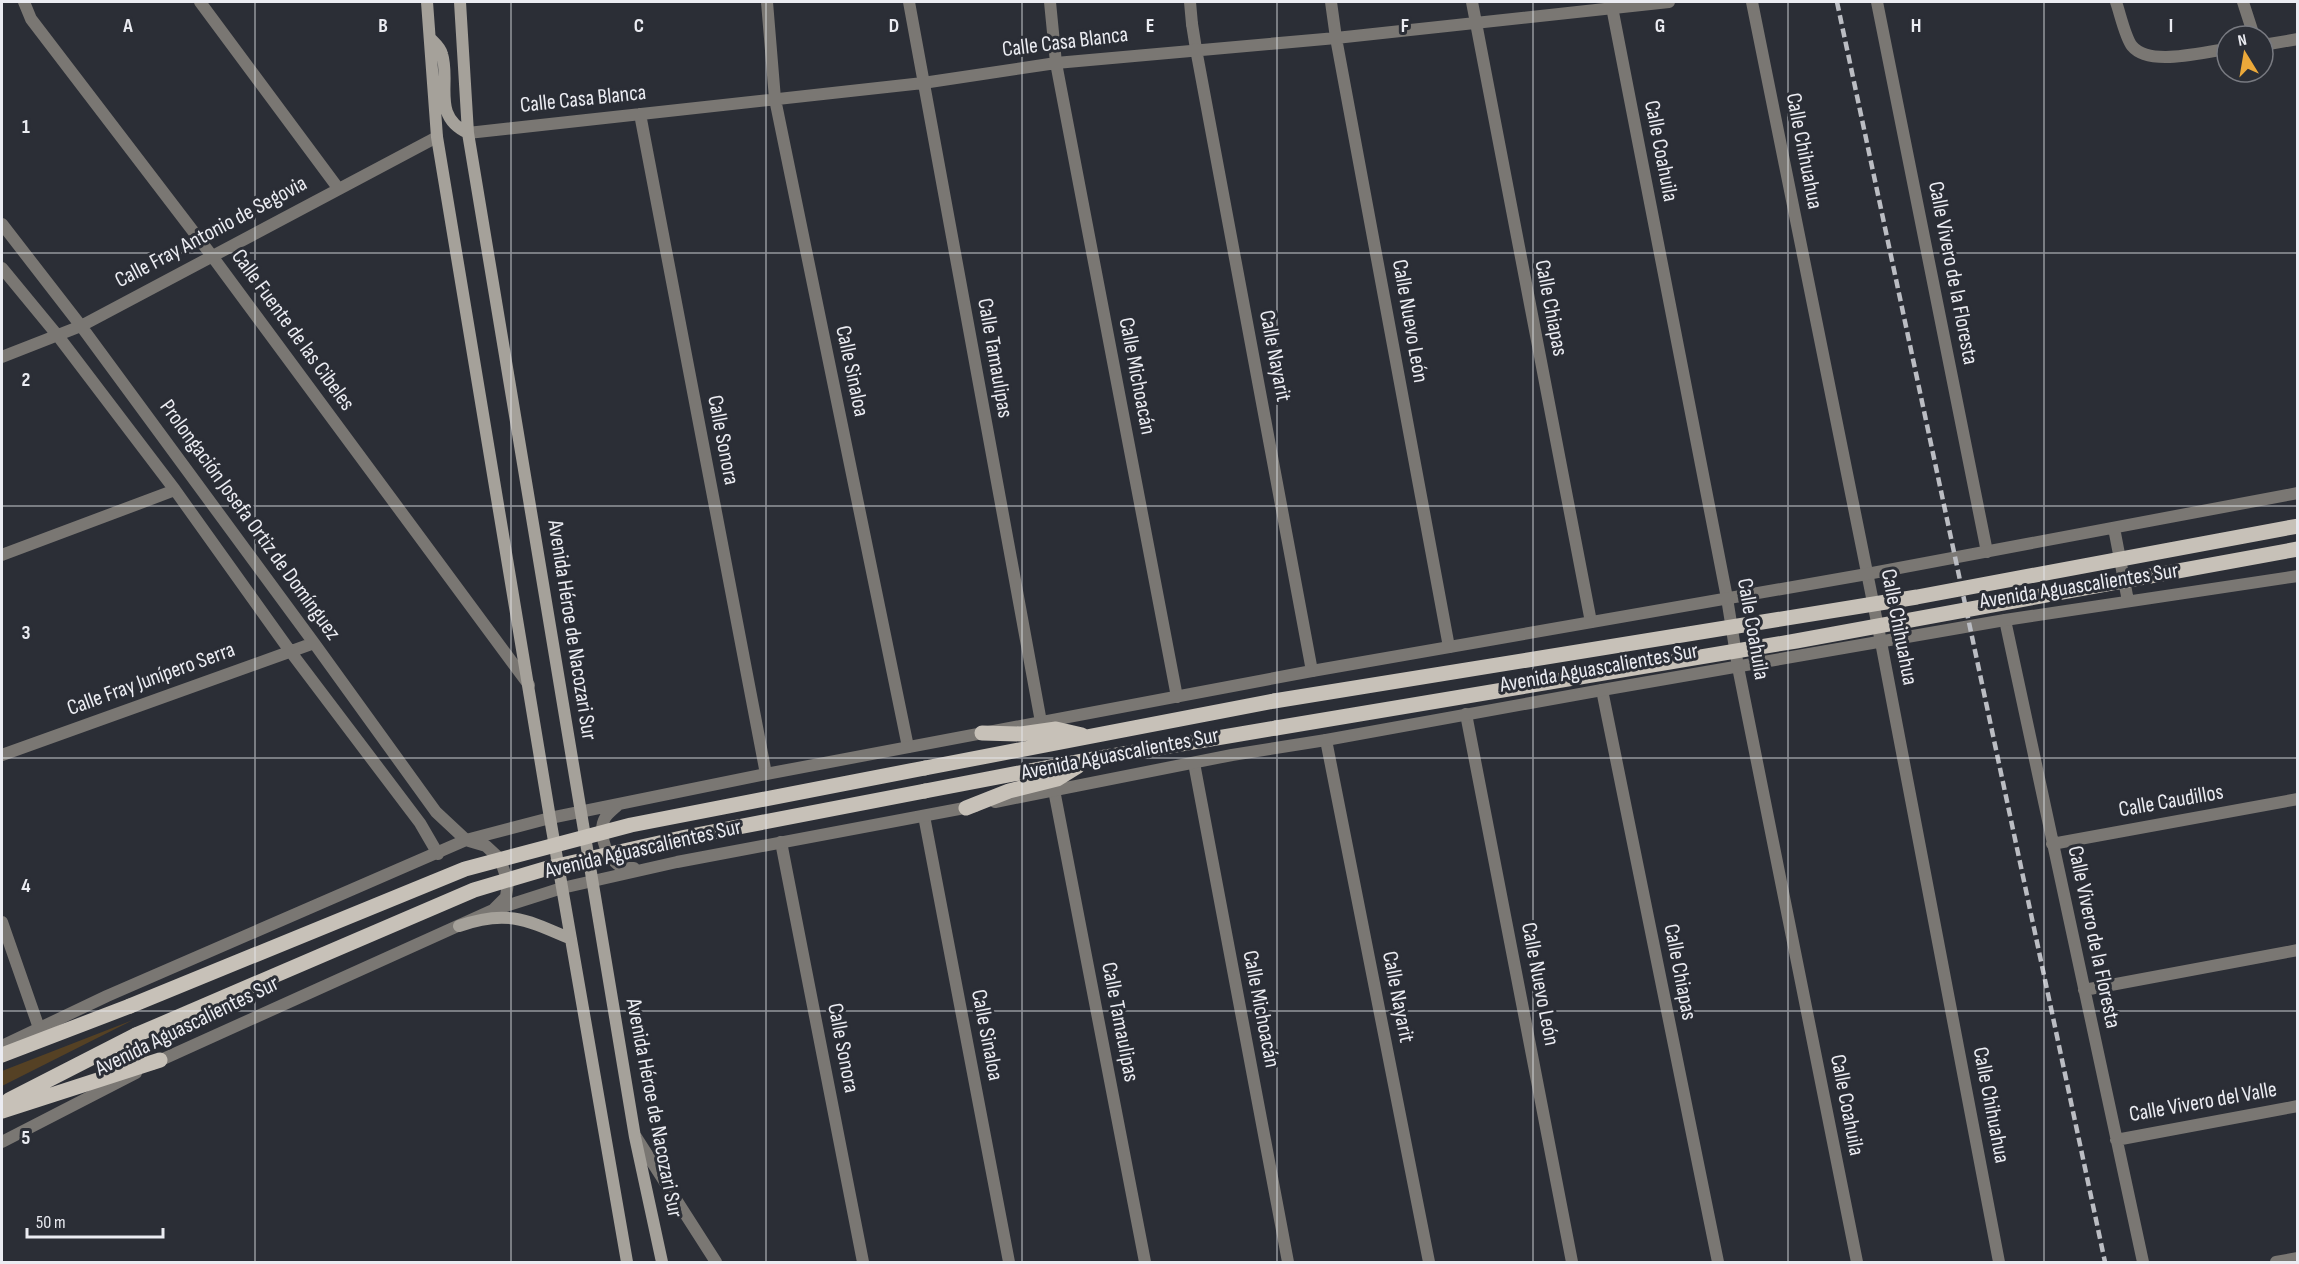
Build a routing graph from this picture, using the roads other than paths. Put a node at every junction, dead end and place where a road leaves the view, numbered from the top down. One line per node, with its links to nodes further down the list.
1 (24, 2): 33 (street, Calle Fuente de las Cibeles)
2 (200, 2): 31 (street)
3 (427, 2): 20 (main road)
4 (460, 2): 29 (main road, Avenida Héroe de Nacozari Sur)
5 (768, 2): 27 (street, Calle Sinaloa)
6 (909, 2): 26 (street, Calle Tamaulipas)
7 (1050, 2): 25 (street, Calle Michoacán)
8 (1190, 2): 23 (street, Calle Nayarit)
9 (1331, 2): 19 (street, Calle Nuevo León)
10 (1472, 2): 17 (street, Calle Chiapas)
11 (1669, 2): 16 (street, Calle Casa Blanca)
12 (1752, 2): 45 (street, Calle Chihuahua)
13 (1877, 2): 43 (street, Calle Vivero de la Floresta)
14 (2116, 2): 24 (street)
15 (2243, 2): 18 (street)
16 (1611, 5): 17 (street, Calle Casa Blanca); 47 (street, Calle Coahuila)
17 (1475, 23): 19 (street, Calle Casa Blanca); 50 (street, Calle Chiapas)
18 (2250, 24)
19 (1336, 38): 23 (street, Calle Casa Blanca); 53 (street, Calle Nuevo León)
20 (431, 39): 29 (main road); 30 (main road)
21 (2298, 39): 22 (street)
22 (2275, 43)
23 (1196, 49): 25 (street, Calle Casa Blanca); 56 (street, Calle Nayarit)
24 (2215, 50)
25 (1056, 63): 26 (street, Calle Casa Blanca); 59 (street, Calle Michoacán)
26 (923, 83): 27 (street, Calle Casa Blanca); 61 (street, Calle Tamaulipas)
27 (775, 99): 28 (street, Calle Casa Blanca); 65 (street, Calle Sinaloa)
28 (640, 114): 29 (street, Calle Casa Blanca); 69 (street, Calle Sonora)
29 (468, 133): 74 (main road, Avenida Héroe de Nacozari Sur)
30 (437, 137): 31 (street, Calle Fray Antonio de Segovia); 57 (main road)
31 (338, 188): 33 (street, Calle Fray Antonio de Segovia)
32 (2, 224): 35 (street, Prolongación Josefa Ortiz de Domínguez)
33 (212, 256): 35 (street, Calle Fray Antonio de Segovia); 57 (street, Calle Fuente de las Cibeles)
34 (2, 268): 36 (street, Prolongación Josefa Ortiz de Domínguez)
35 (81, 326): 36 (street, Calle Fray Antonio de Segovia); 52 (street, Prolongación Josefa Ortiz de Domínguez)
36 (58, 336): 37 (street, Calle Fray Antonio de Segovia); 38 (street, Prolongación Josefa Ortiz de Domínguez)
37 (2, 357)
38 (175, 490): 44 (street); 54 (street, Prolongación Josefa Ortiz de Domínguez)
39 (2298, 493): 41 (street, Avenida Aguascalientes Sur)
40 (2298, 526): 63 (main road, Avenida Aguascalientes Sur, bridge)
41 (2114, 528): 43 (street, Avenida Aguascalientes Sur); 48 (street)
42 (2298, 549): 67 (main road, Avenida Aguascalientes Sur, bridge)
43 (1987, 552): 45 (street, Avenida Aguascalientes Sur)
44 (2, 555)
45 (1867, 574): 47 (street, Avenida Aguascalientes Sur); 51 (street, Calle Chihuahua)
46 (2298, 576): 48 (street, Avenida Aguascalientes Sur)
47 (1727, 598): 50 (street, Avenida Aguascalientes Sur); 55 (street, Calle Coahuila)
48 (2128, 601): 49 (street, Avenida Aguascalientes Sur)
49 (2005, 620): 51 (street, Avenida Aguascalientes Sur); 79 (street, Calle Vivero de la Floresta)
50 (1591, 622): 53 (street, Avenida Aguascalientes Sur)
51 (1881, 642): 55 (street, Avenida Aguascalientes Sur); 112 (street, Calle Chihuahua)
52 (314, 643): 54 (street, Calle Fray Junípero Serra); 77 (street, Prolongación Josefa Ortiz de Domínguez)
53 (1449, 647): 56 (street, Avenida Aguascalientes Sur)
54 (290, 651): 66 (street, Calle Fray Junípero Serra); 80 (street, Prolongación Josefa Ortiz de Domínguez)
55 (1738, 667): 58 (street, Avenida Aguascalientes Sur); 111 (street, Calle Coahuila)
56 (1312, 671): 59 (street, Avenida Aguascalientes Sur)
57 (529, 685): 76 (main road)
58 (1602, 690): 60 (street, Avenida Aguascalientes Sur); 110 (street, Calle Chiapas)
59 (1177, 697): 61 (street, Avenida Aguascalientes Sur)
60 (1466, 714): 64 (street, Avenida Aguascalientes Sur); 109 (street, Calle Nuevo León)
61 (1041, 723): 62 (street, Avenida Aguascalientes Sur)
62 (982, 733): 63 (main road); 65 (street, Avenida Aguascalientes Sur)
63 (1088, 736): 92 (main road, Avenida Aguascalientes Sur, bridge)
64 (1326, 740): 68 (street, Avenida Aguascalientes Sur); 108 (street, Calle Nayarit)
65 (908, 747): 69 (street, Avenida Aguascalientes Sur)
66 (2, 755)
67 (1087, 760): 73 (main road); 94 (main road, Avenida Aguascalientes Sur, bridge)
68 (1194, 763): 70 (street, Avenida Aguascalientes Sur); 107 (street, Calle Michoacán)
69 (765, 774): 72 (street, Avenida Aguascalientes Sur)
70 (1054, 790): 73 (street, Avenida Aguascalientes Sur); 106 (street, Calle Tamaulipas)
71 (2298, 799): 79 (street, Calle Caudillos)
72 (619, 804): 74 (street, Avenida Aguascalientes Sur); 81 (street)
73 (966, 808): 75 (street, Avenida Aguascalientes Sur)
74 (581, 811): 76 (street, Avenida Aguascalientes Sur); 82 (main road, Avenida Héroe de Nacozari Sur)
75 (924, 816): 78 (street, Avenida Aguascalientes Sur); 105 (street, Calle Sinaloa)
76 (550, 818): 77 (street, Avenida Aguascalientes Sur); 83 (main road)
77 (466, 840): 80 (street, Avenida Aguascalientes Sur); 84 (street, Prolongación Josefa Ortiz de Domínguez)
78 (781, 842): 81 (street, Avenida Aguascalientes Sur); 104 (street, Calle Sonora)
79 (2052, 844): 89 (street, Calle Vivero de la Floresta)
80 (438, 854): 90 (street, Avenida Aguascalientes Sur)
81 (641, 870): 82 (street, Avenida Aguascalientes Sur)
82 (592, 881): 83 (street, Avenida Aguascalientes Sur); 97 (main road, Avenida Héroe de Nacozari Sur)
83 (562, 888): 84 (street, Avenida Aguascalientes Sur); 87 (main road)
84 (493, 910): 86 (street, Avenida Aguascalientes Sur)
85 (2, 922): 90 (street)
86 (459, 926): 87 (main road); 93 (street, Avenida Aguascalientes Sur)
87 (571, 939): 101 (main road)
88 (2298, 950): 89 (street)
89 (2084, 990): 98 (street, Calle Vivero de la Floresta)
90 (39, 1028): 91 (street, Avenida Aguascalientes Sur)
91 (2, 1046)
92 (2, 1055)
93 (160, 1060): 96 (main road); 99 (street, Avenida Aguascalientes Sur)
94 (2, 1104)
95 (2298, 1106): 98 (street, Calle Vivero del Valle)
96 (2, 1111)
97 (635, 1137): 102 (main road, Avenida Héroe de Nacozari Sur); 103 (street)
98 (2116, 1140): 113 (street, Calle Vivero de la Floresta)
99 (2, 1142)
100 (2298, 1258): 114 (street)
101 (627, 1263)
102 (662, 1263)
103 (716, 1263)
104 (863, 1263)
105 (1009, 1263)
106 (1145, 1263)
107 (1288, 1263)
108 (1429, 1263)
109 (1572, 1263)
110 (1718, 1263)
111 (1857, 1263)
112 (1999, 1263)
113 (2143, 1263)
114 (2276, 1263)

